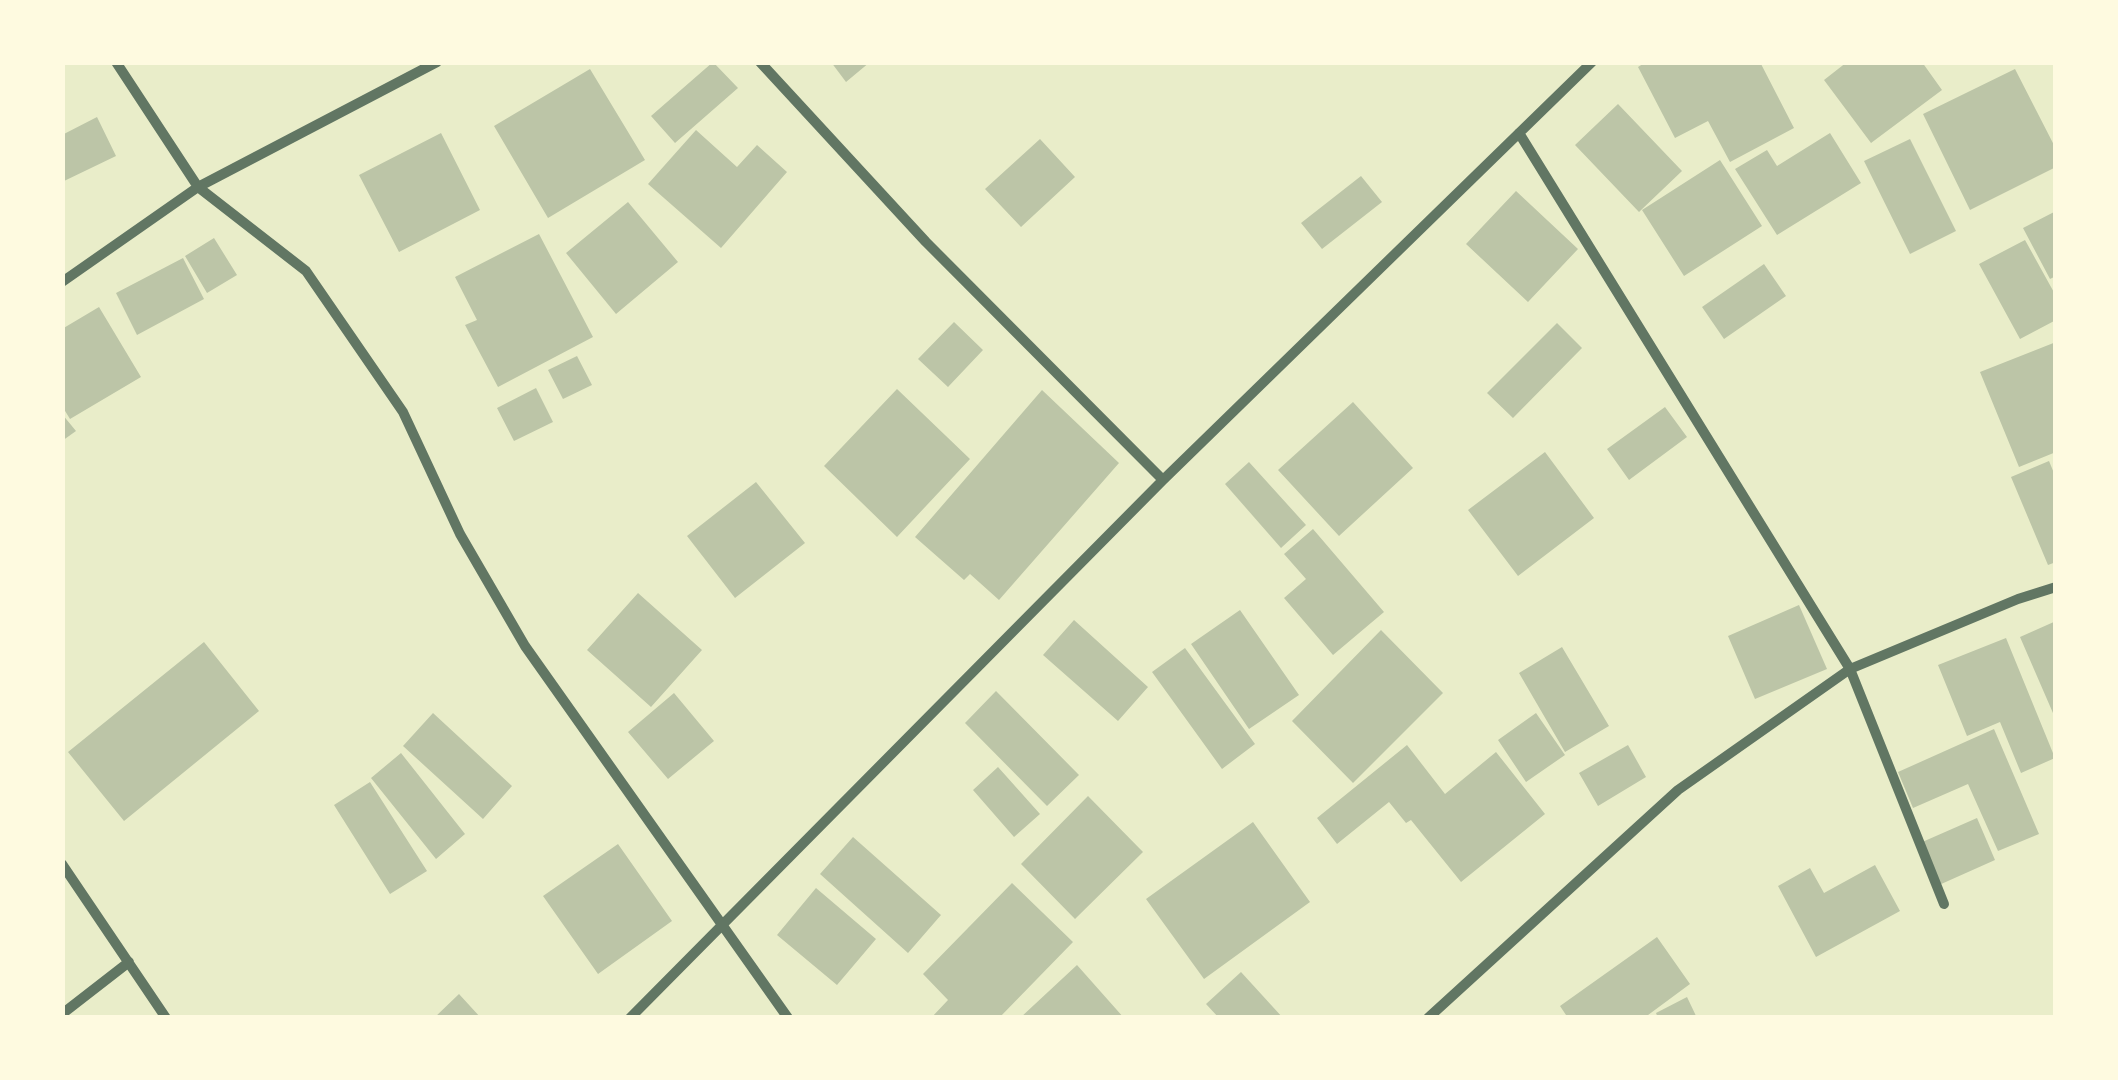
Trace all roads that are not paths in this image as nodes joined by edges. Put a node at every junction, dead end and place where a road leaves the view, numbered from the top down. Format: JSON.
{"nodes":[{"id":1,"x":116,"y":62,"type":"edge"},
{"id":2,"x":437,"y":62,"type":"edge"},
{"id":3,"x":760,"y":62,"type":"edge"},
{"id":4,"x":1592,"y":62,"type":"edge"},
{"id":5,"x":1519,"y":133,"type":"junction"},
{"id":6,"x":198,"y":188,"type":"junction"},
{"id":7,"x":62,"y":282,"type":"edge"},
{"id":8,"x":1163,"y":480,"type":"junction"},
{"id":9,"x":2056,"y":587,"type":"edge"},
{"id":10,"x":1850,"y":669,"type":"junction"},
{"id":11,"x":62,"y":864,"type":"edge"},
{"id":12,"x":1944,"y":904,"type":"dead end"},
{"id":13,"x":723,"y":926,"type":"junction"},
{"id":14,"x":128,"y":962,"type":"junction"},
{"id":15,"x":62,"y":1014,"type":"edge"},
{"id":16,"x":166,"y":1018,"type":"edge"},
{"id":17,"x":630,"y":1018,"type":"edge"},
{"id":18,"x":788,"y":1018,"type":"edge"},
{"id":19,"x":1428,"y":1018,"type":"edge"}],
"edges":[{"from":1,"to":6,"type":"street"},
{"from":2,"to":6,"type":"street"},
{"from":3,"to":8,"type":"street"},
{"from":4,"to":5,"type":"street"},
{"from":5,"to":8,"type":"street"},
{"from":5,"to":10,"type":"street"},
{"from":6,"to":7,"type":"street"},
{"from":6,"to":13,"type":"street"},
{"from":8,"to":13,"type":"street"},
{"from":9,"to":10,"type":"street"},
{"from":10,"to":12,"type":"street"},
{"from":10,"to":19,"type":"street"},
{"from":11,"to":14,"type":"street"},
{"from":13,"to":17,"type":"street"},
{"from":13,"to":18,"type":"street"},
{"from":14,"to":15,"type":"street"},
{"from":14,"to":16,"type":"street"}]}
